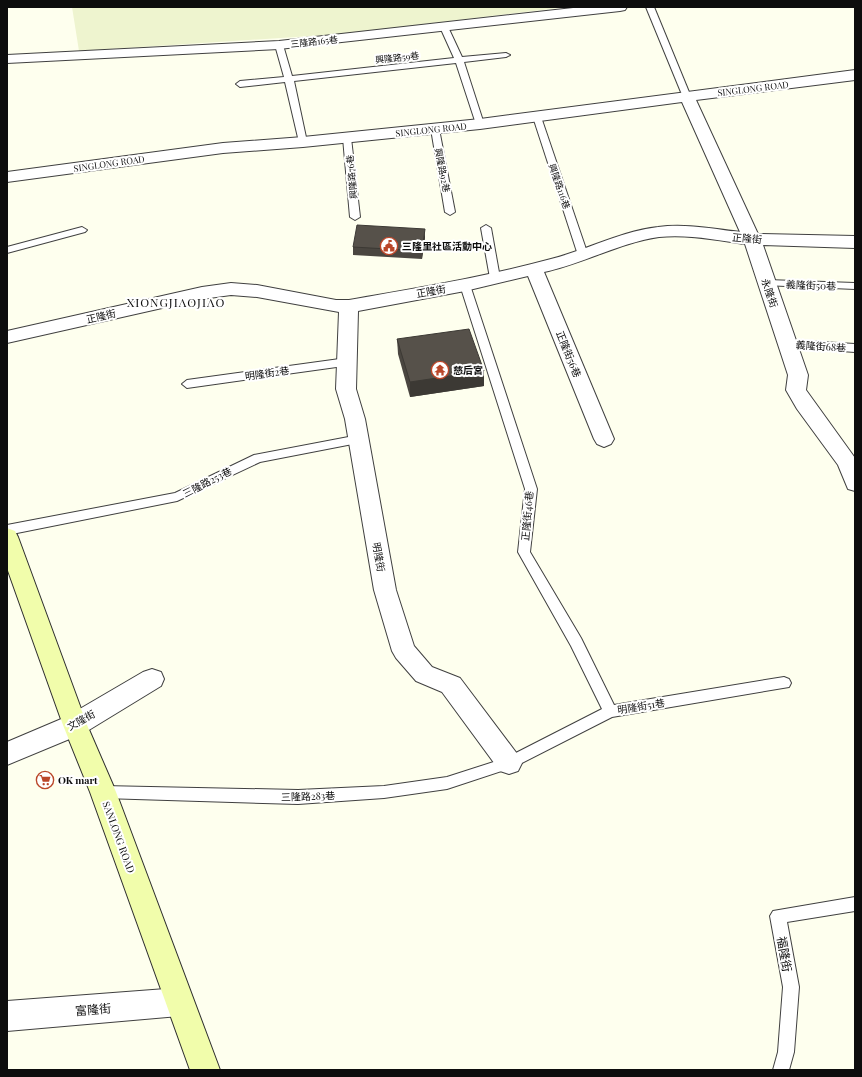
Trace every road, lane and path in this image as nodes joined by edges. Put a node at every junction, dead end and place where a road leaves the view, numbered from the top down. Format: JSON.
{"nodes":[{"id":1,"x":620,"y":7,"type":"edge"},
{"id":2,"x":650,"y":7,"type":"edge"},
{"id":3,"x":444,"y":27,"type":"junction"},
{"id":4,"x":279,"y":45,"type":"junction"},
{"id":5,"x":506,"y":55,"type":"dead end"},
{"id":6,"x":7,"y":60,"type":"edge"},
{"id":7,"x":459,"y":60,"type":"junction"},
{"id":8,"x":855,"y":75,"type":"edge"},
{"id":9,"x":289,"y":79,"type":"junction"},
{"id":10,"x":240,"y":84,"type":"dead end"},
{"id":11,"x":688,"y":96,"type":"junction"},
{"id":12,"x":537,"y":117,"type":"junction"},
{"id":13,"x":480,"y":124,"type":"junction"},
{"id":14,"x":435,"y":129,"type":"junction"},
{"id":15,"x":347,"y":138,"type":"junction"},
{"id":16,"x":303,"y":142,"type":"junction"},
{"id":17,"x":7,"y":177,"type":"edge"},
{"id":18,"x":450,"y":212,"type":"dead end"},
{"id":19,"x":354,"y":217,"type":"dead end"},
{"id":20,"x":486,"y":228,"type":"dead end"},
{"id":21,"x":82,"y":230,"type":"dead end"},
{"id":22,"x":752,"y":239,"type":"junction"},
{"id":23,"x":855,"y":242,"type":"edge"},
{"id":24,"x":7,"y":250,"type":"edge"},
{"id":25,"x":583,"y":255,"type":"junction"},
{"id":26,"x":534,"y":269,"type":"junction"},
{"id":27,"x":495,"y":278,"type":"junction"},
{"id":28,"x":767,"y":283,"type":"junction"},
{"id":29,"x":465,"y":285,"type":"junction"},
{"id":30,"x":855,"y":286,"type":"edge"},
{"id":31,"x":349,"y":306,"type":"junction"},
{"id":32,"x":7,"y":337,"type":"edge"},
{"id":33,"x":788,"y":344,"type":"junction"},
{"id":34,"x":855,"y":348,"type":"edge"},
{"id":35,"x":347,"y":362,"type":"junction"},
{"id":36,"x":187,"y":384,"type":"dead end"},
{"id":37,"x":604,"y":438,"type":"dead end"},
{"id":38,"x":358,"y":439,"type":"junction"},
{"id":39,"x":855,"y":483,"type":"edge"},
{"id":40,"x":7,"y":530,"type":"edge"},
{"id":41,"x":7,"y":537,"type":"edge"},
{"id":42,"x":152,"y":679,"type":"dead end"},
{"id":43,"x":784,"y":683,"type":"dead end"},
{"id":44,"x":610,"y":711,"type":"junction"},
{"id":45,"x":75,"y":725,"type":"junction"},
{"id":46,"x":7,"y":754,"type":"edge"},
{"id":47,"x":509,"y":763,"type":"junction"},
{"id":48,"x":103,"y":792,"type":"junction"},
{"id":49,"x":855,"y":904,"type":"edge"},
{"id":50,"x":179,"y":1002,"type":"junction"},
{"id":51,"x":7,"y":1016,"type":"edge"},
{"id":52,"x":204,"y":1070,"type":"edge"},
{"id":53,"x":781,"y":1070,"type":"edge"}],
"edges":[{"from":1,"to":3,"type":"street","name":"三隆路165巷"},
{"from":2,"to":11,"type":"lane"},
{"from":3,"to":4,"type":"street","name":"三隆路165巷"},
{"from":3,"to":7,"type":"lane"},
{"from":4,"to":6,"type":"street","name":"三隆路165巷"},
{"from":4,"to":9,"type":"lane"},
{"from":5,"to":7,"type":"lane","name":"興隆路59巷"},
{"from":7,"to":9,"type":"lane","name":"興隆路59巷"},
{"from":7,"to":13,"type":"lane"},
{"from":8,"to":11,"type":"street","name":"SINGLONG ROAD"},
{"from":9,"to":10,"type":"lane","name":"興隆路59巷"},
{"from":9,"to":16,"type":"lane"},
{"from":11,"to":12,"type":"street","name":"SINGLONG ROAD"},
{"from":11,"to":22,"type":"street","name":"永隆街"},
{"from":12,"to":13,"type":"street","name":"SINGLONG ROAD"},
{"from":12,"to":25,"type":"lane","name":"興隆路116巷"},
{"from":13,"to":14,"type":"street","name":"SINGLONG ROAD"},
{"from":14,"to":15,"type":"street","name":"SINGLONG ROAD"},
{"from":14,"to":18,"type":"lane","name":"興隆路92巷"},
{"from":15,"to":16,"type":"street","name":"SINGLONG ROAD"},
{"from":15,"to":19,"type":"lane","name":"興隆路76巷"},
{"from":16,"to":17,"type":"street","name":"SINGLONG ROAD"},
{"from":20,"to":27,"type":"lane"},
{"from":21,"to":24,"type":"lane"},
{"from":22,"to":23,"type":"street","name":"正隆街"},
{"from":22,"to":25,"type":"street","name":"正隆街"},
{"from":22,"to":28,"type":"street","name":"永隆街"},
{"from":25,"to":26,"type":"street","name":"正隆街"},
{"from":26,"to":27,"type":"street","name":"正隆街"},
{"from":26,"to":37,"type":"street","name":"正隆街56巷"},
{"from":27,"to":29,"type":"street","name":"正隆街"},
{"from":28,"to":30,"type":"lane","name":"義隆街50巷"},
{"from":28,"to":33,"type":"street","name":"永隆街"},
{"from":29,"to":31,"type":"street","name":"正隆街"},
{"from":29,"to":44,"type":"lane","name":"正隆街46巷"},
{"from":31,"to":32,"type":"street","name":"正隆街"},
{"from":31,"to":35,"type":"street","name":"明隆街"},
{"from":33,"to":34,"type":"lane","name":"義隆街68巷"},
{"from":33,"to":39,"type":"street","name":"永隆街"},
{"from":35,"to":36,"type":"lane","name":"明隆街2巷"},
{"from":35,"to":38,"type":"street","name":"明隆街"},
{"from":38,"to":40,"type":"lane","name":"三隆路253巷"},
{"from":38,"to":47,"type":"street","name":"明隆街"},
{"from":41,"to":45,"type":"street","name":"SANLONG ROAD"},
{"from":42,"to":45,"type":"street","name":"文隆街"},
{"from":43,"to":44,"type":"lane","name":"明隆街51巷"},
{"from":44,"to":47,"type":"lane","name":"明隆街51巷"},
{"from":45,"to":46,"type":"street","name":"文隆街"},
{"from":45,"to":48,"type":"street","name":"SANLONG ROAD"},
{"from":47,"to":48,"type":"lane","name":"三隆路283巷"},
{"from":48,"to":50,"type":"street","name":"SANLONG ROAD"},
{"from":49,"to":53,"type":"lane","name":"福隆街"},
{"from":50,"to":51,"type":"street","name":"富隆街"},
{"from":50,"to":52,"type":"street","name":"SANLONG ROAD"}]}
